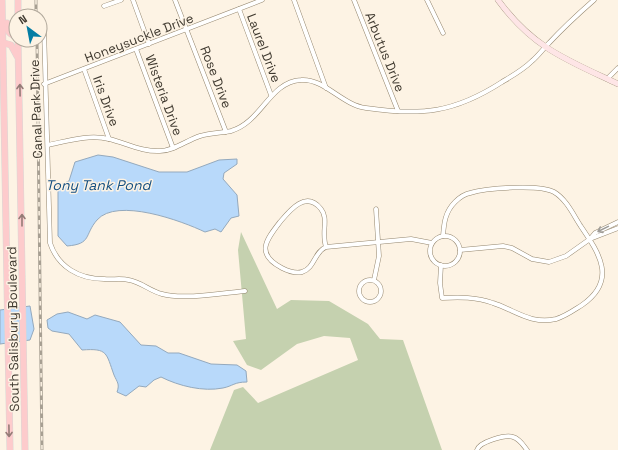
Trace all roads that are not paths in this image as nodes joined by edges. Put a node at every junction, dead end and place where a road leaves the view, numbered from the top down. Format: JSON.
{"nodes":[{"id":1,"x":2,"y":0,"type":"edge"},
{"id":2,"x":121,"y":0,"type":"edge"},
{"id":3,"x":133,"y":0,"type":"edge"},
{"id":4,"x":175,"y":0,"type":"edge"},
{"id":5,"x":262,"y":0,"type":"edge"},
{"id":6,"x":294,"y":0,"type":"edge"},
{"id":7,"x":354,"y":0,"type":"edge"},
{"id":8,"x":427,"y":0,"type":"edge"},
{"id":9,"x":498,"y":0,"type":"edge"},
{"id":10,"x":594,"y":0,"type":"edge"},
{"id":11,"x":104,"y":6,"type":"dead end"},
{"id":12,"x":3,"y":8,"type":"junction"},
{"id":13,"x":238,"y":9,"type":"junction"},
{"id":14,"x":187,"y":30,"type":"junction"},
{"id":15,"x":8,"y":31,"type":"edge"},
{"id":16,"x":443,"y":33,"type":"dead end"},
{"id":17,"x":149,"y":44,"type":"junction"},
{"id":18,"x":2,"y":45,"type":"edge"},
{"id":19,"x":544,"y":47,"type":"junction"},
{"id":20,"x":18,"y":48,"type":"edge"},
{"id":21,"x":44,"y":48,"type":"edge"},
{"id":22,"x":136,"y":49,"type":"junction"},
{"id":23,"x":19,"y":60,"type":"junction"},
{"id":24,"x":2,"y":66,"type":"edge"},
{"id":25,"x":618,"y":68,"type":"edge"},
{"id":26,"x":84,"y":69,"type":"junction"},
{"id":27,"x":607,"y":79,"type":"junction"},
{"id":28,"x":44,"y":84,"type":"junction"},
{"id":29,"x":618,"y":84,"type":"edge"},
{"id":30,"x":326,"y":88,"type":"junction"},
{"id":31,"x":271,"y":95,"type":"junction"},
{"id":32,"x":398,"y":111,"type":"junction"},
{"id":33,"x":226,"y":132,"type":"junction"},
{"id":34,"x":109,"y":139,"type":"junction"},
{"id":35,"x":48,"y":145,"type":"junction"},
{"id":36,"x":173,"y":148,"type":"junction"},
{"id":37,"x":376,"y":209,"type":"dead end"},
{"id":38,"x":618,"y":222,"type":"edge"},
{"id":39,"x":618,"y":228,"type":"edge"},
{"id":40,"x":442,"y":236,"type":"junction"},
{"id":41,"x":590,"y":239,"type":"junction"},
{"id":42,"x":379,"y":242,"type":"junction"},
{"id":43,"x":432,"y":243,"type":"junction"},
{"id":44,"x":326,"y":247,"type":"junction"},
{"id":45,"x":460,"y":250,"type":"junction"},
{"id":46,"x":442,"y":265,"type":"junction"},
{"id":47,"x":374,"y":280,"type":"junction"},
{"id":48,"x":245,"y":290,"type":"dead end"},
{"id":49,"x":10,"y":450,"type":"edge"},
{"id":50,"x":25,"y":450,"type":"edge"},
{"id":51,"x":477,"y":450,"type":"edge"},
{"id":52,"x":527,"y":450,"type":"edge"}],
"edges":[{"from":1,"to":12,"type":"main road","name":"South Salisbury Boulevard"},
{"from":2,"to":11,"type":"street"},
{"from":3,"to":17,"type":"street"},
{"from":4,"to":14,"type":"street","name":"Rose Drive"},
{"from":5,"to":13,"type":"street","name":"Honeysuckle Drive"},
{"from":6,"to":30,"type":"street"},
{"from":7,"to":32,"type":"street","name":"Arbutus Drive"},
{"from":8,"to":16,"type":"street"},
{"from":9,"to":19,"type":"street"},
{"from":10,"to":19,"type":"street"},
{"from":12,"to":15,"type":"main road"},
{"from":12,"to":18,"type":"main road","name":"South Salisbury Boulevard"},
{"from":13,"to":14,"type":"street","name":"Honeysuckle Drive"},
{"from":13,"to":31,"type":"street","name":"Laurel Drive"},
{"from":14,"to":17,"type":"street","name":"Honeysuckle Drive"},
{"from":14,"to":33,"type":"street","name":"Rose Drive"},
{"from":17,"to":22,"type":"street","name":"Honeysuckle Drive"},
{"from":18,"to":23,"type":"main road"},
{"from":18,"to":24,"type":"main road","name":"South Salisbury Boulevard"},
{"from":19,"to":27,"type":"street"},
{"from":19,"to":32,"type":"street"},
{"from":20,"to":23,"type":"main road","name":"South Salisbury Boulevard"},
{"from":21,"to":28,"type":"street","name":"Canal Park Drive"},
{"from":22,"to":26,"type":"street","name":"Honeysuckle Drive"},
{"from":22,"to":36,"type":"street","name":"Wisteria Drive"},
{"from":50,"to":23,"type":"main road","name":"South Salisbury Boulevard","one_way":true},
{"from":24,"to":49,"type":"main road","name":"South Salisbury Boulevard","one_way":true},
{"from":25,"to":27,"type":"street"},
{"from":26,"to":28,"type":"street","name":"Honeysuckle Drive"},
{"from":26,"to":34,"type":"street","name":"Iris Drive"},
{"from":27,"to":29,"type":"street"},
{"from":28,"to":35,"type":"street","name":"Canal Park Drive"},
{"from":30,"to":31,"type":"street"},
{"from":30,"to":32,"type":"street"},
{"from":31,"to":33,"type":"street"},
{"from":33,"to":36,"type":"street"},
{"from":34,"to":35,"type":"street"},
{"from":34,"to":36,"type":"street"},
{"from":35,"to":48,"type":"street","name":"Canal Park Drive"},
{"from":37,"to":42,"type":"street"},
{"from":38,"to":41,"type":"street","one_way":true},
{"from":39,"to":41,"type":"street"},
{"from":40,"to":41,"type":"street"},
{"from":40,"to":43,"type":"street"},
{"from":40,"to":45,"type":"street"},
{"from":41,"to":45,"type":"street"},
{"from":41,"to":46,"type":"street"},
{"from":42,"to":43,"type":"street"},
{"from":42,"to":44,"type":"street"},
{"from":42,"to":47,"type":"street"},
{"from":43,"to":46,"type":"street"},
{"from":44,"to":44,"type":"street"},
{"from":45,"to":46,"type":"street"},
{"from":47,"to":47,"type":"street"},
{"from":51,"to":52,"type":"street"}]}
